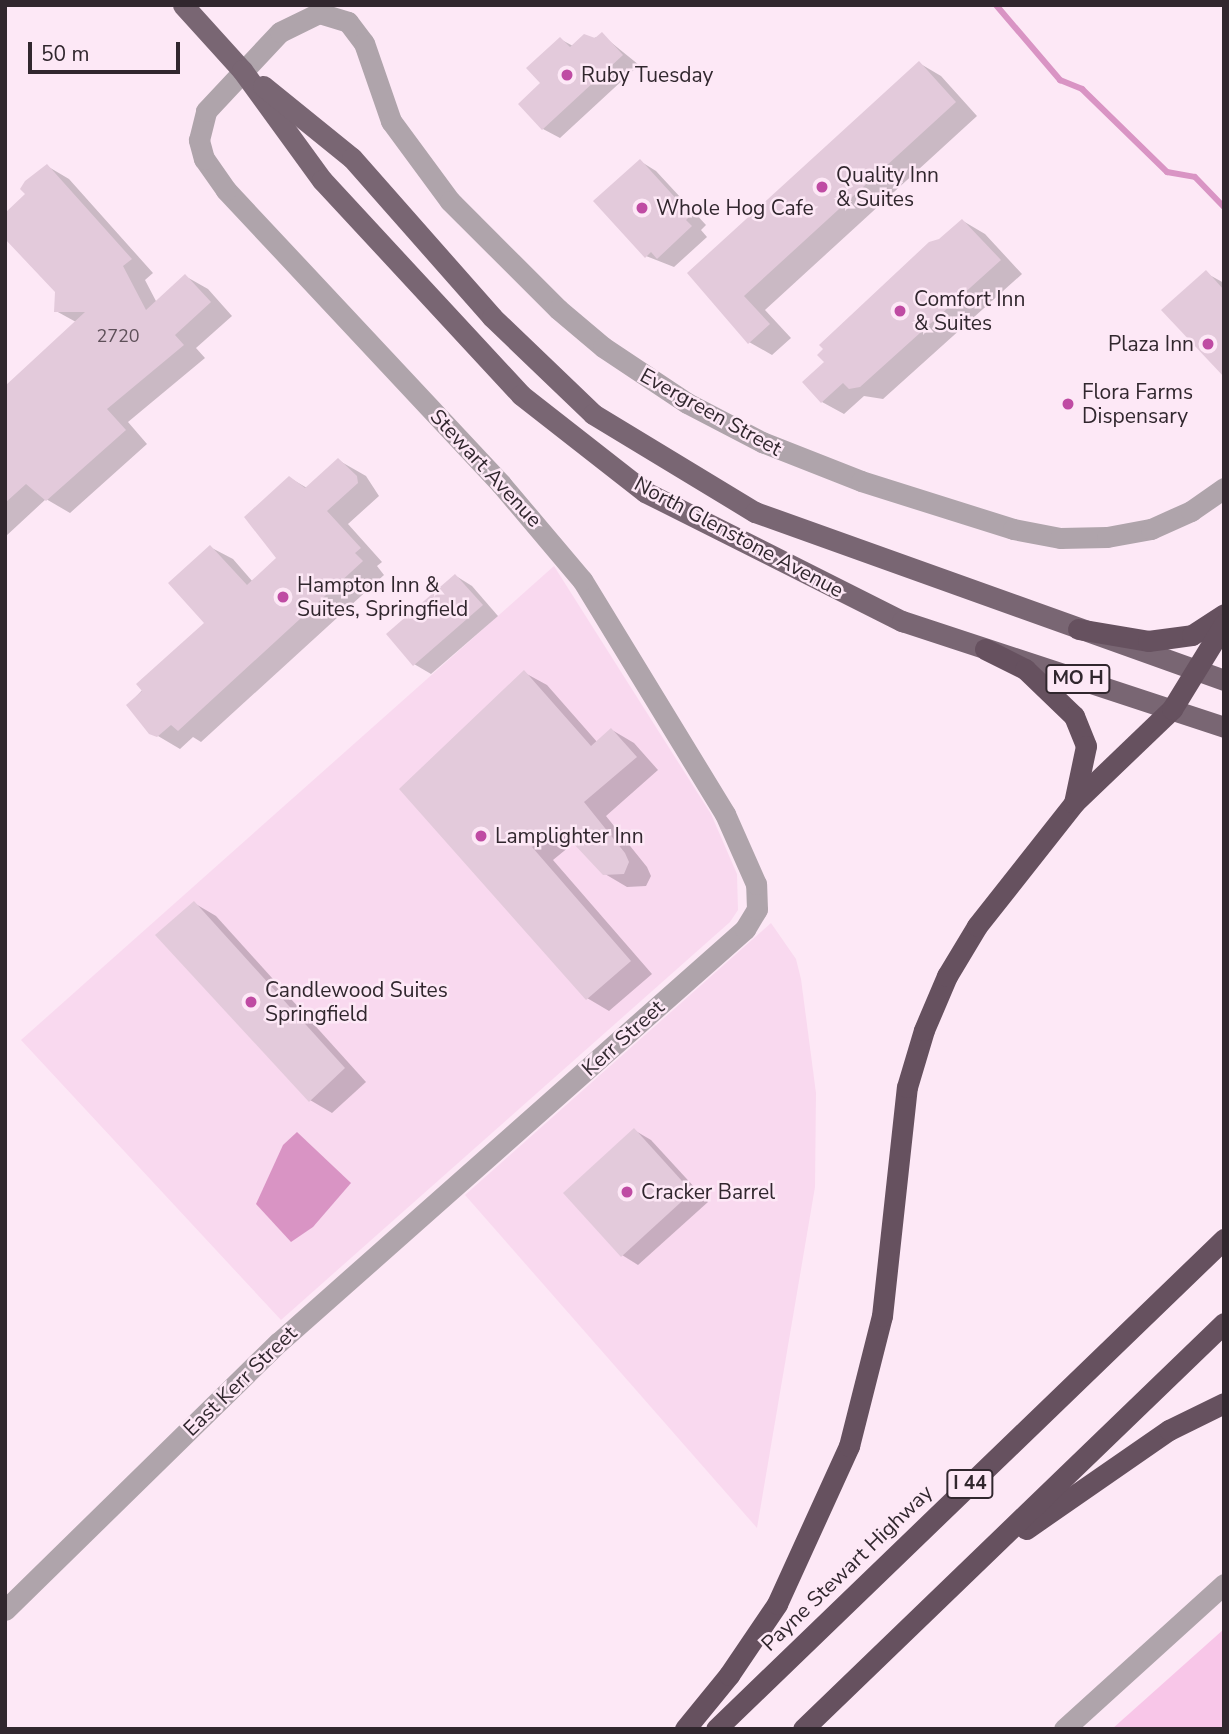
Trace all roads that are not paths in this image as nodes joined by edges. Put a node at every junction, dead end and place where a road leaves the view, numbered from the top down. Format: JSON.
{"nodes":[{"id":1,"x":183,"y":5,"type":"edge"},
{"id":2,"x":242,"y":70,"type":"junction"},
{"id":3,"x":1224,"y":488,"type":"edge"},
{"id":4,"x":1224,"y":614,"type":"edge"},
{"id":5,"x":1224,"y":624,"type":"edge"},
{"id":6,"x":1078,"y":629,"type":"junction"},
{"id":7,"x":985,"y":649,"type":"junction"},
{"id":8,"x":1192,"y":669,"type":"junction"},
{"id":9,"x":1224,"y":680,"type":"edge"},
{"id":10,"x":1171,"y":709,"type":"junction"},
{"id":11,"x":1224,"y":727,"type":"edge"},
{"id":12,"x":1074,"y":803,"type":"junction"},
{"id":13,"x":757,"y":909,"type":"joint"},
{"id":14,"x":483,"y":1162,"type":"joint"},
{"id":15,"x":1224,"y":1238,"type":"edge"},
{"id":16,"x":1224,"y":1323,"type":"edge"},
{"id":17,"x":1224,"y":1403,"type":"edge"},
{"id":18,"x":1224,"y":1584,"type":"edge"},
{"id":19,"x":5,"y":1610,"type":"edge"},
{"id":20,"x":849,"y":1685,"type":"junction"},
{"id":21,"x":685,"y":1729,"type":"edge"},
{"id":22,"x":716,"y":1729,"type":"edge"},
{"id":23,"x":803,"y":1729,"type":"edge"},
{"id":24,"x":1065,"y":1729,"type":"edge"}],
"edges":[{"from":1,"to":2,"type":"main road","name":"North Glenstone Avenue"},
{"from":2,"to":3,"type":"street","name":"Evergreen Street"},
{"from":2,"to":6,"type":"main road","name":"North Glenstone Avenue"},
{"from":2,"to":7,"type":"main road","name":"North Glenstone Avenue"},
{"from":2,"to":13,"type":"street","name":"Stewart Avenue"},
{"from":4,"to":6,"type":"highway"},
{"from":5,"to":8,"type":"highway"},
{"from":6,"to":8,"type":"main road","name":"North Glenstone Avenue"},
{"from":7,"to":10,"type":"main road","name":"North Glenstone Avenue","number":"MO H"},
{"from":7,"to":12,"type":"highway"},
{"from":8,"to":9,"type":"main road","name":"North Glenstone Avenue"},
{"from":8,"to":10,"type":"highway"},
{"from":10,"to":11,"type":"main road","name":"North Glenstone Avenue","number":"MO H"},
{"from":10,"to":12,"type":"highway"},
{"from":12,"to":21,"type":"highway"},
{"from":13,"to":14,"type":"street","name":"Kerr Street"},
{"from":14,"to":19,"type":"street","name":"East Kerr Street"},
{"from":15,"to":22,"type":"highway","name":"Payne Stewart Highway","number":"I 44"},
{"from":16,"to":20,"type":"highway"},
{"from":17,"to":20,"type":"highway"},
{"from":18,"to":24,"type":"street"},
{"from":20,"to":23,"type":"highway"}]}
